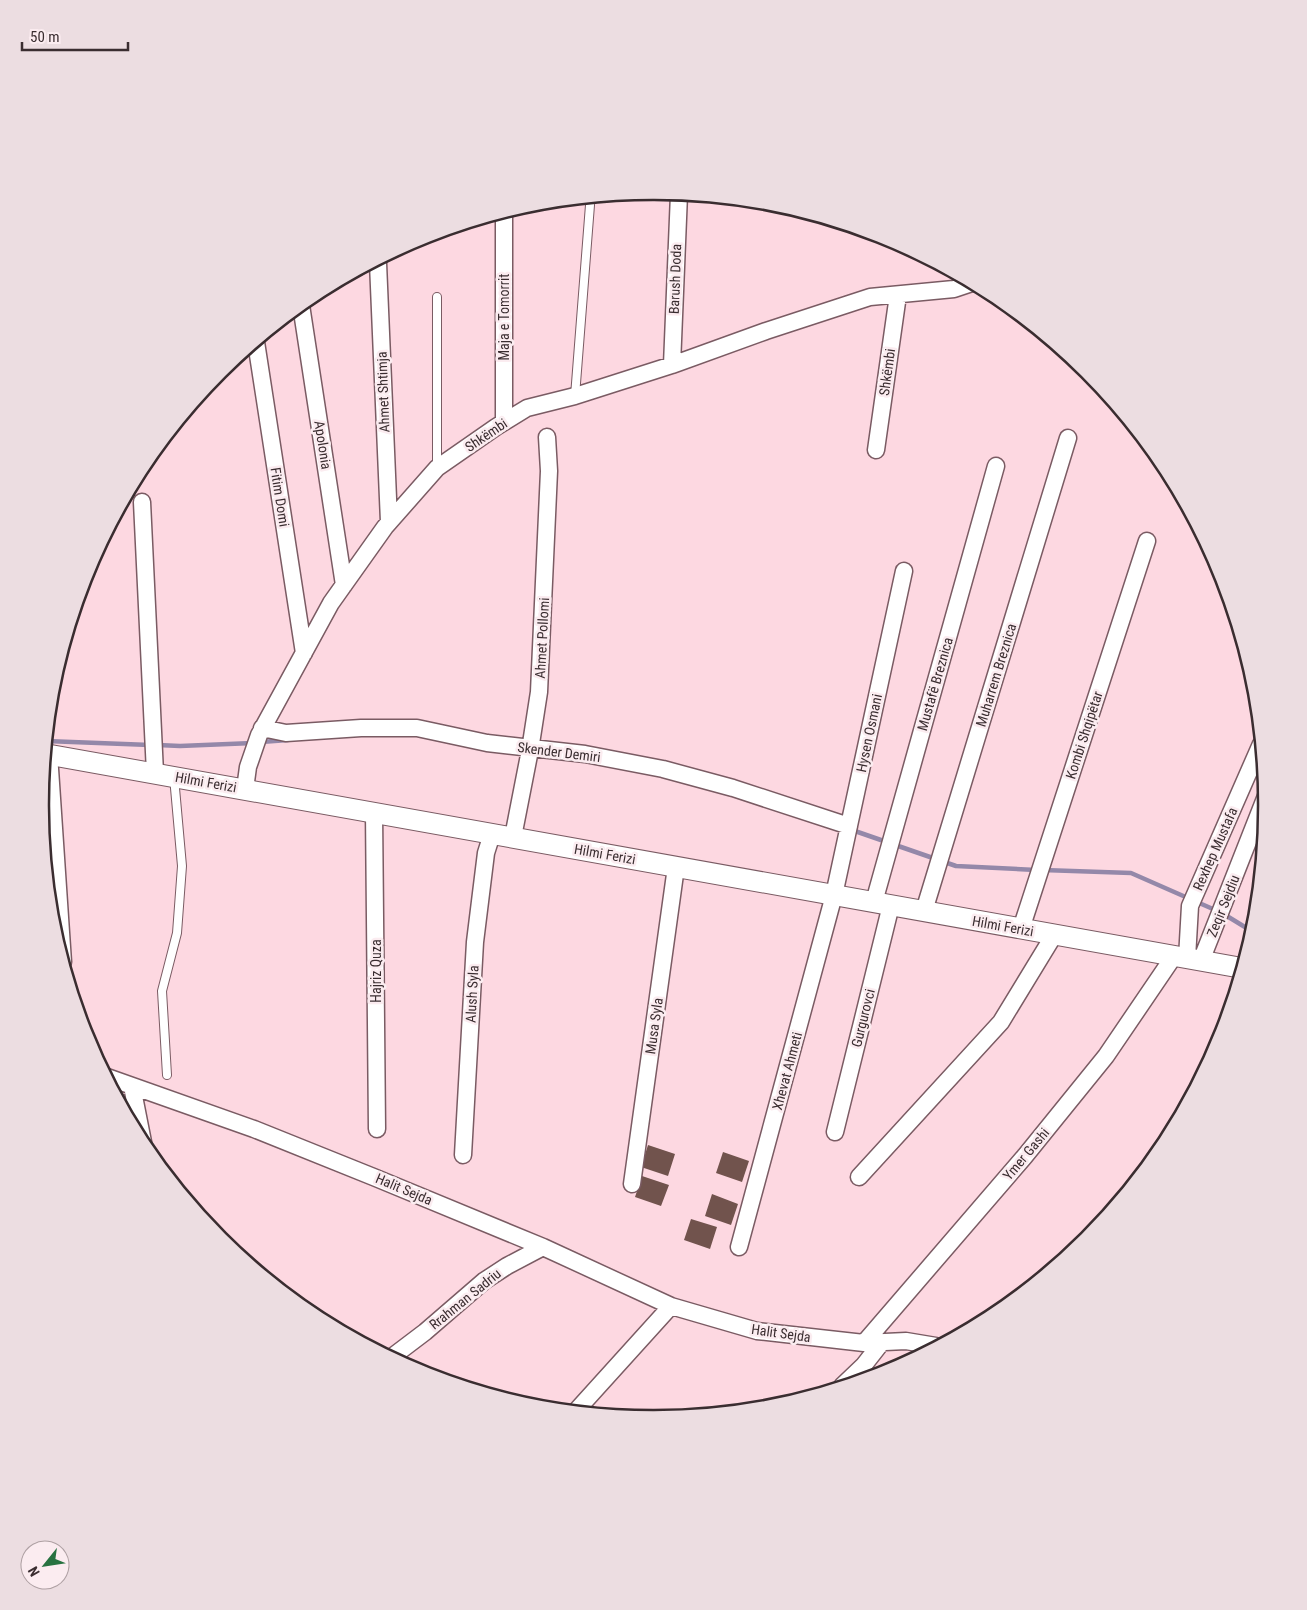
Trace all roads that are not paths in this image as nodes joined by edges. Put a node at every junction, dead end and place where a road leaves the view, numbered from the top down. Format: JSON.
{"nodes":[{"id":1,"x":679,"y":201,"type":"edge"},
{"id":2,"x":590,"y":206,"type":"dead end"},
{"id":3,"x":504,"y":219,"type":"edge"},
{"id":4,"x":378,"y":267,"type":"edge"},
{"id":5,"x":963,"y":285,"type":"edge"},
{"id":6,"x":898,"y":295,"type":"junction"},
{"id":7,"x":437,"y":297,"type":"dead end"},
{"id":8,"x":302,"y":313,"type":"edge"},
{"id":9,"x":257,"y":348,"type":"edge"},
{"id":10,"x":672,"y":365,"type":"junction"},
{"id":11,"x":575,"y":396,"type":"junction"},
{"id":12,"x":504,"y":422,"type":"junction"},
{"id":13,"x":547,"y":437,"type":"dead end"},
{"id":14,"x":1068,"y":438,"type":"dead end"},
{"id":15,"x":876,"y":450,"type":"dead end"},
{"id":16,"x":996,"y":466,"type":"dead end"},
{"id":17,"x":437,"y":468,"type":"junction"},
{"id":18,"x":142,"y":502,"type":"dead end"},
{"id":19,"x":389,"y":522,"type":"junction"},
{"id":20,"x":1147,"y":541,"type":"dead end"},
{"id":21,"x":904,"y":571,"type":"dead end"},
{"id":22,"x":344,"y":585,"type":"junction"},
{"id":23,"x":304,"y":653,"type":"junction"},
{"id":24,"x":260,"y":732,"type":"junction"},
{"id":25,"x":529,"y":754,"type":"junction"},
{"id":26,"x":51,"y":755,"type":"edge"},
{"id":27,"x":1256,"y":755,"type":"edge"},
{"id":28,"x":165,"y":775,"type":"junction"},
{"id":29,"x":49,"y":786,"type":"edge"},
{"id":30,"x":245,"y":789,"type":"junction"},
{"id":31,"x":374,"y":812,"type":"junction"},
{"id":32,"x":1258,"y":817,"type":"edge"},
{"id":33,"x":848,"y":830,"type":"junction"},
{"id":34,"x":492,"y":834,"type":"junction"},
{"id":35,"x":513,"y":838,"type":"junction"},
{"id":36,"x":676,"y":867,"type":"junction"},
{"id":37,"x":834,"y":895,"type":"junction"},
{"id":38,"x":883,"y":904,"type":"junction"},
{"id":39,"x":924,"y":911,"type":"junction"},
{"id":40,"x":60,"y":923,"type":"edge"},
{"id":41,"x":1022,"y":929,"type":"junction"},
{"id":42,"x":1054,"y":935,"type":"junction"},
{"id":43,"x":1187,"y":959,"type":"junction"},
{"id":44,"x":1236,"y":967,"type":"edge"},
{"id":45,"x":166,"y":1075,"type":"dead end"},
{"id":46,"x":115,"y":1080,"type":"edge"},
{"id":47,"x":132,"y":1086,"type":"junction"},
{"id":48,"x":139,"y":1122,"type":"edge"},
{"id":49,"x":377,"y":1129,"type":"dead end"},
{"id":50,"x":836,"y":1132,"type":"dead end"},
{"id":51,"x":463,"y":1155,"type":"dead end"},
{"id":52,"x":858,"y":1177,"type":"dead end"},
{"id":53,"x":632,"y":1184,"type":"dead end"},
{"id":54,"x":543,"y":1247,"type":"junction"},
{"id":55,"x":740,"y":1247,"type":"dead end"},
{"id":56,"x":671,"y":1306,"type":"junction"},
{"id":57,"x":864,"y":1342,"type":"junction"},
{"id":58,"x":882,"y":1342,"type":"junction"},
{"id":59,"x":926,"y":1345,"type":"edge"},
{"id":60,"x":398,"y":1353,"type":"edge"},
{"id":61,"x":852,"y":1377,"type":"edge"},
{"id":62,"x":581,"y":1405,"type":"edge"}],
"edges":[{"from":1,"to":10,"type":"street","name":"Barush Doda"},
{"from":2,"to":11,"type":"lane"},
{"from":3,"to":12,"type":"street","name":"Maja e Tomorrit"},
{"from":4,"to":19,"type":"street","name":"Ahmet Shtimja"},
{"from":5,"to":6,"type":"street","name":"Shkëmbi"},
{"from":6,"to":10,"type":"street","name":"Shkëmbi"},
{"from":6,"to":15,"type":"street","name":"Shkëmbi"},
{"from":7,"to":17,"type":"lane"},
{"from":8,"to":22,"type":"street","name":"Apolonia"},
{"from":9,"to":23,"type":"street","name":"Fitim Domi"},
{"from":10,"to":11,"type":"street","name":"Shkëmbi"},
{"from":11,"to":12,"type":"street","name":"Shkëmbi"},
{"from":12,"to":17,"type":"street","name":"Shkëmbi"},
{"from":13,"to":25,"type":"street","name":"Ahmet Pollomi"},
{"from":14,"to":39,"type":"street","name":"Muharrem Breznica"},
{"from":16,"to":38,"type":"street","name":"Mustafë Breznica"},
{"from":17,"to":19,"type":"street","name":"Shkëmbi"},
{"from":18,"to":28,"type":"street","name":"Hilmi Ferizi"},
{"from":19,"to":22,"type":"street","name":"Shkëmbi"},
{"from":20,"to":41,"type":"street","name":"Kombi Shqipëtar"},
{"from":21,"to":33,"type":"street","name":"Hysen Osmani"},
{"from":22,"to":23,"type":"street","name":"Shkëmbi"},
{"from":23,"to":24,"type":"street","name":"Shkëmbi"},
{"from":24,"to":25,"type":"street","name":"Skender Demiri"},
{"from":24,"to":30,"type":"street","name":"Shkëmbi"},
{"from":25,"to":33,"type":"street","name":"Skender Demiri"},
{"from":25,"to":35,"type":"street","name":"Ahmet Pollomi"},
{"from":26,"to":28,"type":"street","name":"Hilmi Ferizi"},
{"from":27,"to":43,"type":"street","name":"Rexhep Mustafa"},
{"from":28,"to":30,"type":"street","name":"Hilmi Ferizi"},
{"from":28,"to":45,"type":"lane"},
{"from":29,"to":40,"type":"street"},
{"from":30,"to":31,"type":"street","name":"Hilmi Ferizi"},
{"from":31,"to":34,"type":"street","name":"Hilmi Ferizi"},
{"from":31,"to":49,"type":"street","name":"Hajriz Quza"},
{"from":32,"to":43,"type":"street","name":"Zeqir Sejdiu"},
{"from":33,"to":37,"type":"street","name":"Hysen Osmani"},
{"from":34,"to":35,"type":"street","name":"Hilmi Ferizi"},
{"from":34,"to":51,"type":"street","name":"Alush Syla"},
{"from":35,"to":36,"type":"street","name":"Hilmi Ferizi"},
{"from":36,"to":37,"type":"street","name":"Hilmi Ferizi"},
{"from":36,"to":53,"type":"street","name":"Musa Syla"},
{"from":37,"to":38,"type":"street","name":"Hilmi Ferizi"},
{"from":37,"to":55,"type":"street","name":"Xhevat Ahmeti"},
{"from":38,"to":39,"type":"street","name":"Hilmi Ferizi"},
{"from":38,"to":50,"type":"street","name":"Gurgurovci"},
{"from":39,"to":41,"type":"street","name":"Hilmi Ferizi"},
{"from":41,"to":42,"type":"street","name":"Hilmi Ferizi"},
{"from":42,"to":43,"type":"street","name":"Hilmi Ferizi"},
{"from":42,"to":52,"type":"street","name":"Hilmi Ferizi"},
{"from":43,"to":44,"type":"street","name":"Hilmi Ferizi"},
{"from":43,"to":57,"type":"street","name":"Ymer Gashi"},
{"from":46,"to":47,"type":"street","name":"Halit Sejda"},
{"from":47,"to":48,"type":"street"},
{"from":47,"to":54,"type":"street","name":"Halit Sejda"},
{"from":54,"to":56,"type":"street","name":"Halit Sejda"},
{"from":54,"to":60,"type":"street","name":"Rrahman Sadriu"},
{"from":56,"to":57,"type":"street","name":"Halit Sejda"},
{"from":56,"to":62,"type":"street"},
{"from":57,"to":58,"type":"street","name":"Halit Sejda"},
{"from":58,"to":59,"type":"street","name":"Halit Sejda"},
{"from":58,"to":61,"type":"street"}]}
